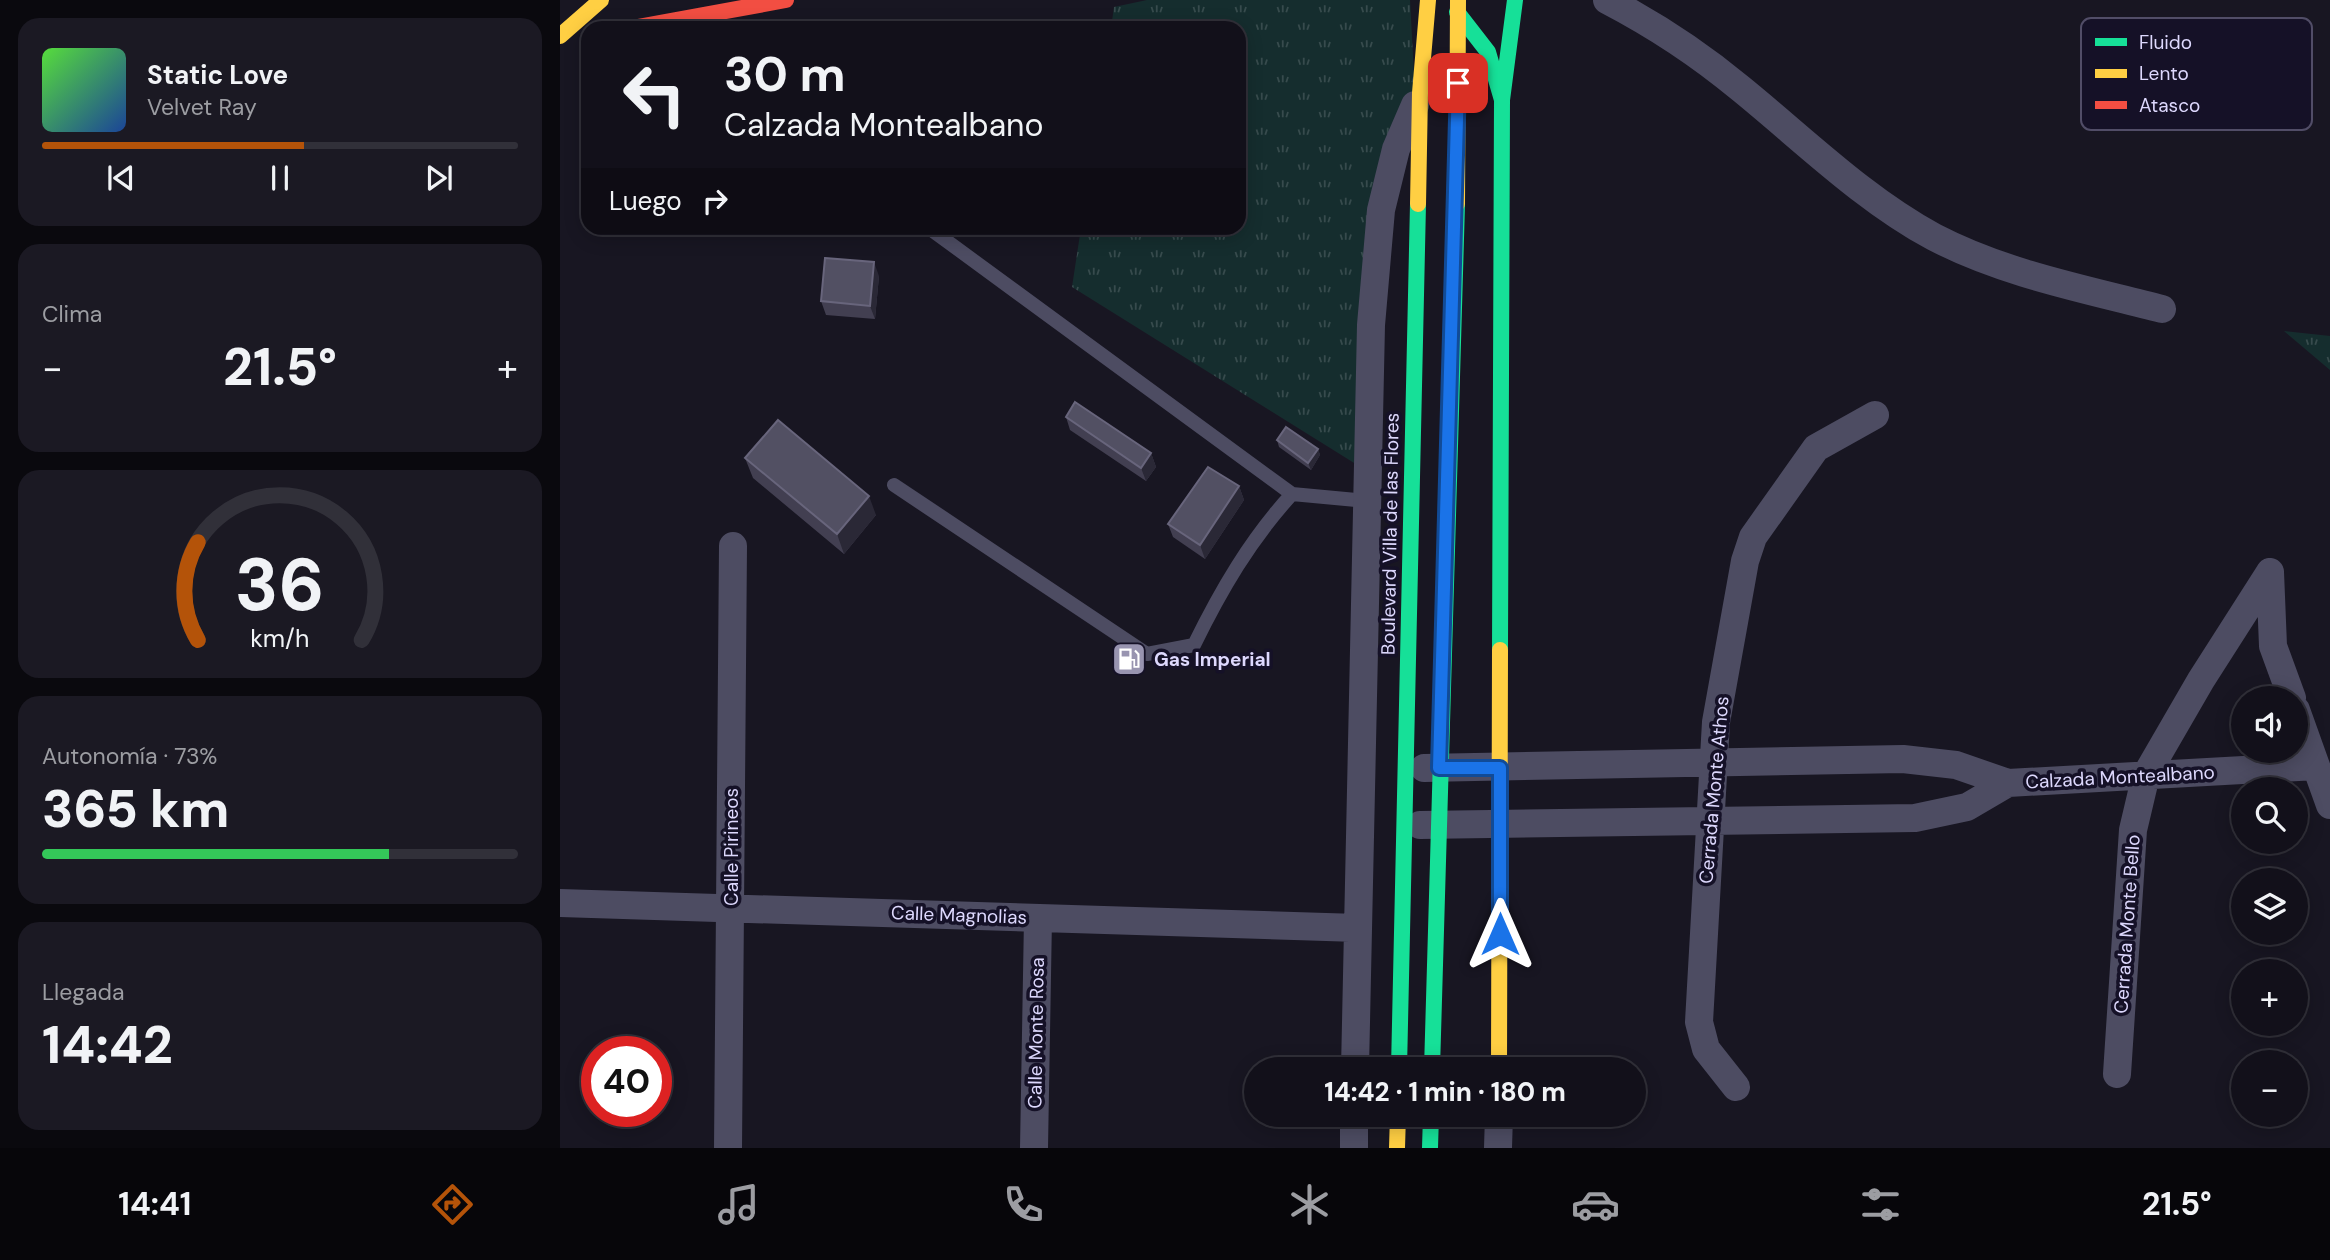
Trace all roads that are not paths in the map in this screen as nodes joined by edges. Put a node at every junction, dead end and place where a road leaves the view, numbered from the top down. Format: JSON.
{"nodes":[{"id":1,"x":601,"y":0,"type":"edge"},
{"id":2,"x":786,"y":0,"type":"edge"},
{"id":3,"x":1428,"y":0,"type":"edge"},
{"id":4,"x":1515,"y":0,"type":"edge"},
{"id":5,"x":1607,"y":0,"type":"edge"},
{"id":6,"x":1458,"y":6,"type":"edge"},
{"id":7,"x":685,"y":21,"type":"edge"},
{"id":8,"x":581,"y":31,"type":"edge"},
{"id":9,"x":562,"y":32,"type":"edge"},
{"id":10,"x":1420,"y":93,"type":"junction"},
{"id":11,"x":1503,"y":100,"type":"junction"},
{"id":12,"x":939,"y":235,"type":"edge"},
{"id":13,"x":2162,"y":309,"type":"dead end"},
{"id":14,"x":1875,"y":415,"type":"dead end"},
{"id":15,"x":894,"y":485,"type":"dead end"},
{"id":16,"x":1292,"y":494,"type":"junction"},
{"id":17,"x":1367,"y":501,"type":"junction"},
{"id":18,"x":733,"y":546,"type":"dead end"},
{"id":19,"x":2288,"y":686,"type":"edge"},
{"id":20,"x":2308,"y":744,"type":"edge"},
{"id":21,"x":1714,"y":763,"type":"junction"},
{"id":22,"x":2316,"y":766,"type":"junction"},
{"id":23,"x":1405,"y":768,"type":"junction"},
{"id":24,"x":1439,"y":768,"type":"junction"},
{"id":25,"x":1500,"y":768,"type":"junction"},
{"id":26,"x":2146,"y":775,"type":"junction"},
{"id":27,"x":2008,"y":783,"type":"junction"},
{"id":28,"x":2330,"y":805,"type":"edge"},
{"id":29,"x":1710,"y":822,"type":"junction"},
{"id":30,"x":1438,"y":824,"type":"junction"},
{"id":31,"x":1404,"y":825,"type":"junction"},
{"id":32,"x":1500,"y":825,"type":"junction"},
{"id":33,"x":560,"y":903,"type":"edge"},
{"id":34,"x":730,"y":908,"type":"junction"},
{"id":35,"x":1038,"y":918,"type":"junction"},
{"id":36,"x":1358,"y":928,"type":"junction"},
{"id":37,"x":1355,"y":1057,"type":"edge"},
{"id":38,"x":1399,"y":1057,"type":"edge"},
{"id":39,"x":1432,"y":1057,"type":"edge"},
{"id":40,"x":1499,"y":1057,"type":"edge"},
{"id":41,"x":2117,"y":1073,"type":"dead end"},
{"id":42,"x":1736,"y":1087,"type":"dead end"},
{"id":43,"x":1354,"y":1127,"type":"edge"},
{"id":44,"x":1398,"y":1127,"type":"edge"},
{"id":45,"x":1431,"y":1127,"type":"edge"},
{"id":46,"x":1499,"y":1127,"type":"edge"},
{"id":47,"x":728,"y":1148,"type":"edge"},
{"id":48,"x":1034,"y":1148,"type":"edge"},
{"id":49,"x":1354,"y":1148,"type":"edge"},
{"id":50,"x":1397,"y":1148,"type":"edge"},
{"id":51,"x":1430,"y":1148,"type":"edge"},
{"id":52,"x":1498,"y":1148,"type":"edge"}],
"edges":[{"from":1,"to":9,"type":"main road"},
{"from":2,"to":7,"type":"main road"},
{"from":3,"to":10,"type":"main road","name":"Boulevard Villa de las Flores"},
{"from":4,"to":11,"type":"main road"},
{"from":5,"to":13,"type":"street"},
{"from":6,"to":11,"type":"main road"},
{"from":6,"to":24,"type":"main road"},
{"from":8,"to":9,"type":"main road"},
{"from":10,"to":17,"type":"street"},
{"from":10,"to":23,"type":"main road","name":"Boulevard Villa de las Flores"},
{"from":11,"to":25,"type":"main road"},
{"from":12,"to":16,"type":"lane"},
{"from":14,"to":21,"type":"street","name":"Cerrada Monte Athos"},
{"from":15,"to":16,"type":"lane"},
{"from":16,"to":17,"type":"lane"},
{"from":17,"to":36,"type":"street"},
{"from":18,"to":34,"type":"street","name":"Calle Pirineos"},
{"from":19,"to":26,"type":"street","name":"Cerrada Monte Bello"},
{"from":20,"to":22,"type":"street"},
{"from":21,"to":25,"type":"street","name":"Calzada Montealbano"},
{"from":21,"to":27,"type":"street","name":"Calzada Montealbano"},
{"from":21,"to":29,"type":"street","name":"Cerrada Monte Athos"},
{"from":22,"to":26,"type":"street","name":"Calzada Montealbano"},
{"from":22,"to":28,"type":"street"},
{"from":23,"to":24,"type":"street","name":"Calzada Montealbano"},
{"from":23,"to":31,"type":"main road","name":"Boulevard Villa de las Flores"},
{"from":24,"to":25,"type":"street","name":"Calzada Montealbano"},
{"from":24,"to":30,"type":"main road"},
{"from":25,"to":32,"type":"main road"},
{"from":26,"to":27,"type":"street","name":"Calzada Montealbano"},
{"from":26,"to":41,"type":"street","name":"Cerrada Monte Bello"},
{"from":27,"to":29,"type":"street","name":"Calzada Montealbano"},
{"from":29,"to":32,"type":"street","name":"Calzada Montealbano"},
{"from":29,"to":42,"type":"street","name":"Cerrada Monte Athos"},
{"from":30,"to":31,"type":"street","name":"Calzada Montealbano"},
{"from":30,"to":32,"type":"street","name":"Calzada Montealbano"},
{"from":30,"to":39,"type":"main road"},
{"from":31,"to":38,"type":"main road","name":"Boulevard Villa de las Flores"},
{"from":32,"to":40,"type":"main road"},
{"from":33,"to":34,"type":"street","name":"Calle Magnolias"},
{"from":34,"to":35,"type":"street","name":"Calle Magnolias"},
{"from":34,"to":47,"type":"street","name":"Calle Pirineos"},
{"from":35,"to":36,"type":"street","name":"Calle Magnolias"},
{"from":35,"to":48,"type":"street","name":"Calle Monte Rosa"},
{"from":36,"to":37,"type":"street"},
{"from":43,"to":49,"type":"street"},
{"from":44,"to":50,"type":"main road"},
{"from":45,"to":51,"type":"main road"},
{"from":46,"to":52,"type":"street"}]}
